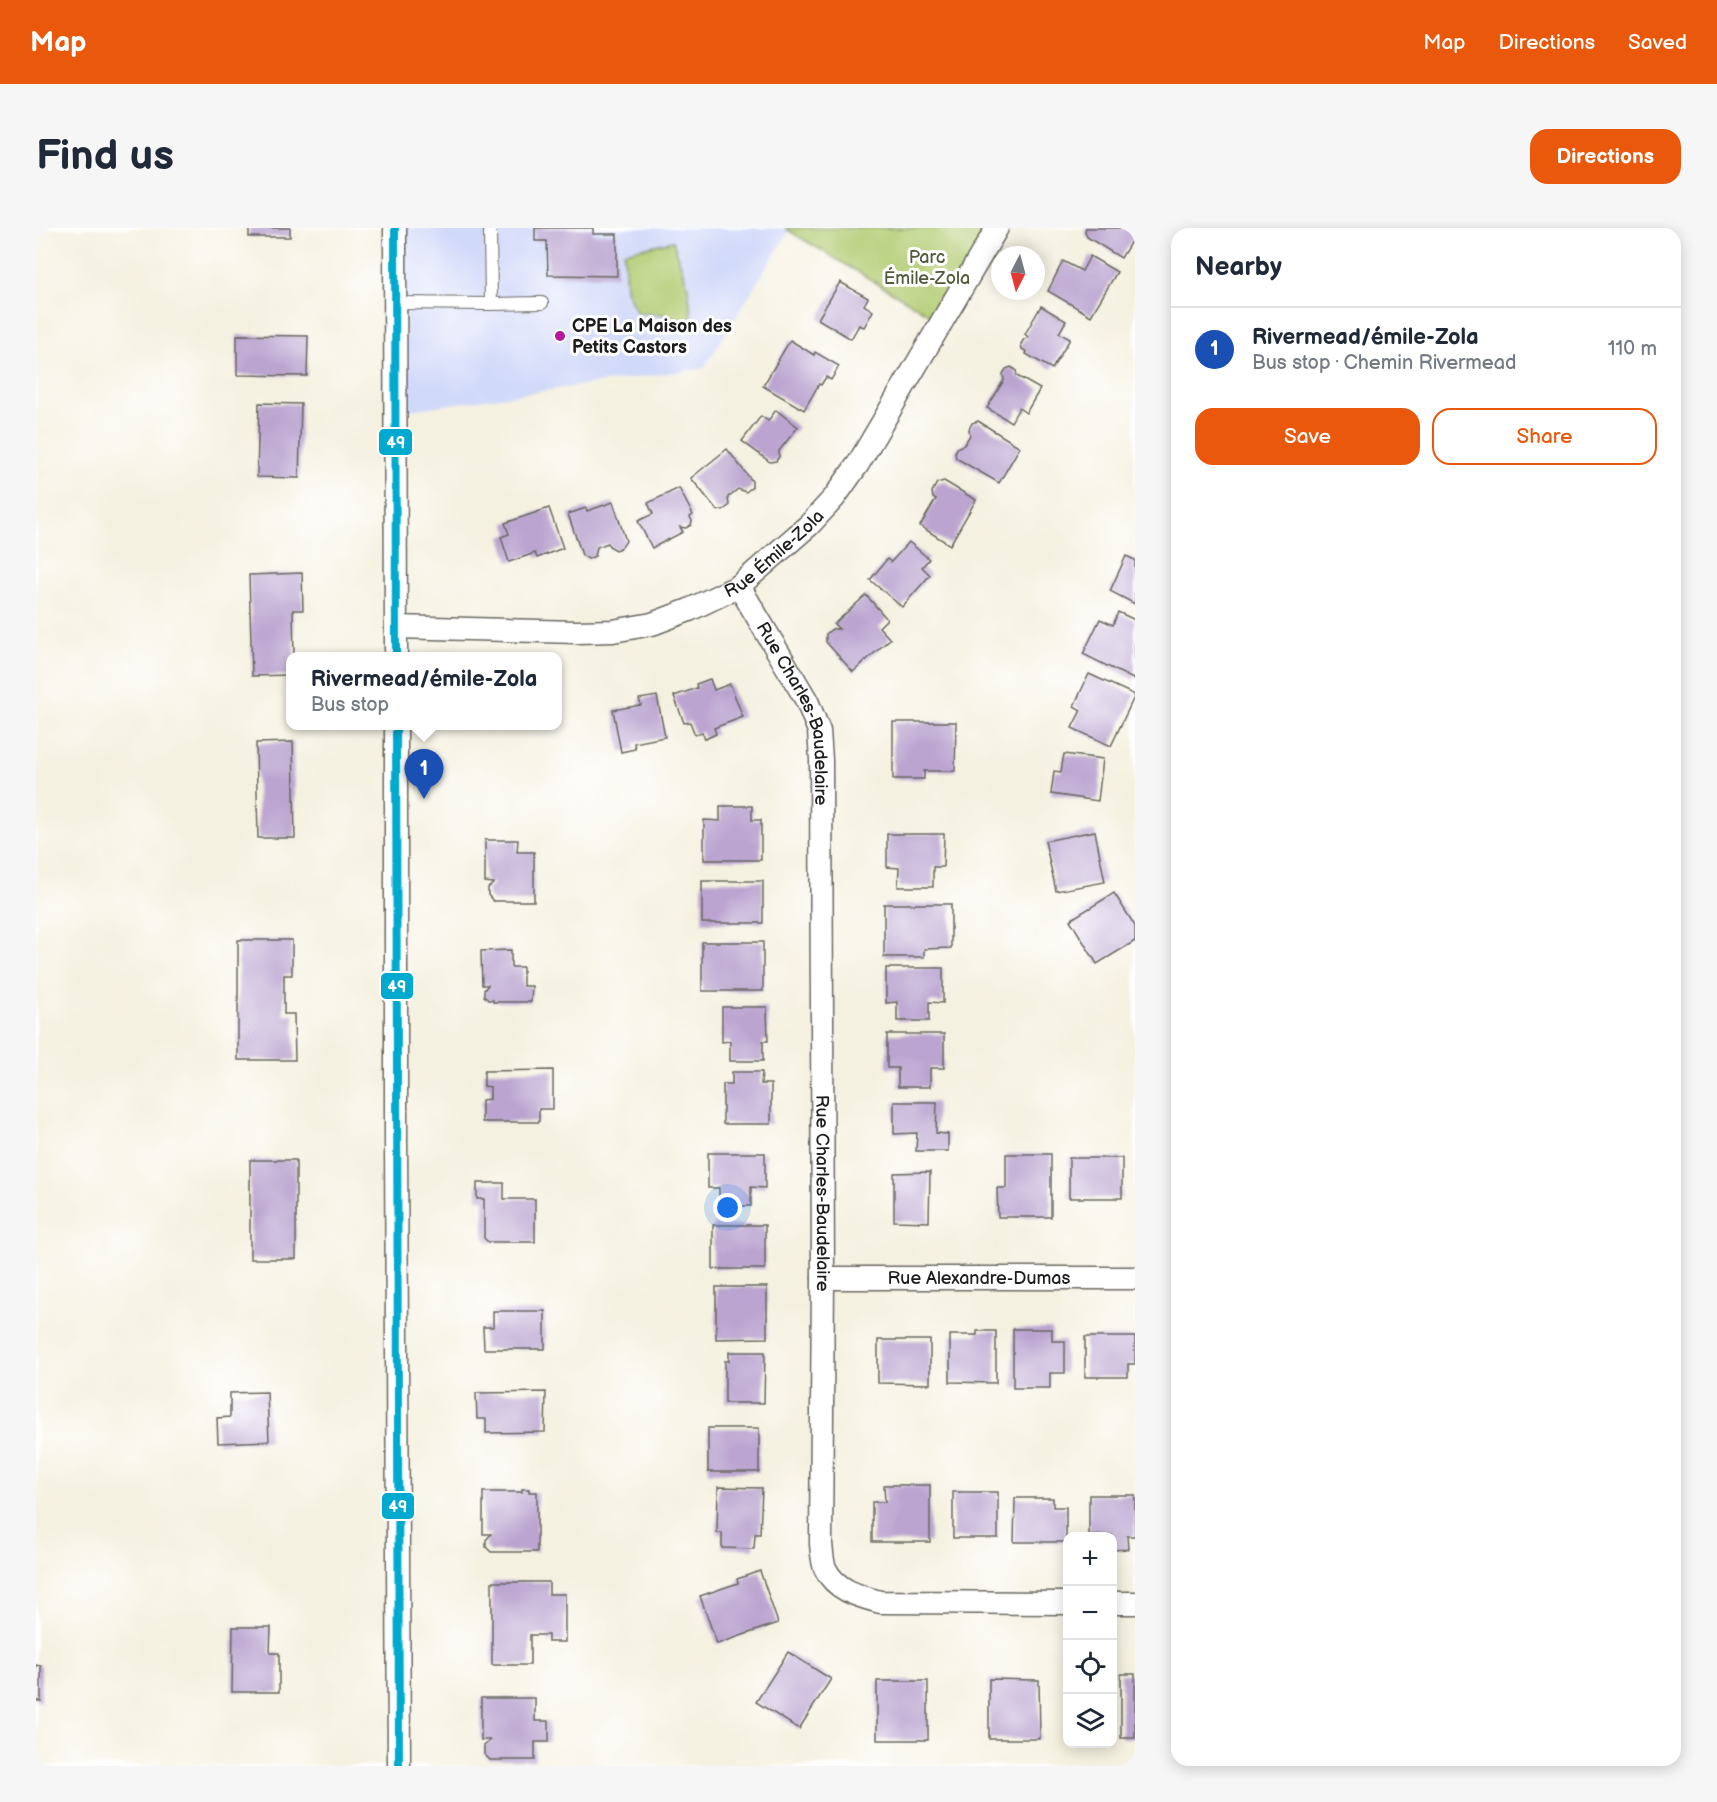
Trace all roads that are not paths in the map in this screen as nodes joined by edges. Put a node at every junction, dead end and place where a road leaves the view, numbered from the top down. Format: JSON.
{"nodes":[{"id":1,"x":395,"y":228,"type":"edge"},
{"id":2,"x":490,"y":228,"type":"edge"},
{"id":3,"x":997,"y":228,"type":"edge"},
{"id":4,"x":395,"y":303,"type":"junction"},
{"id":5,"x":542,"y":303,"type":"dead end"},
{"id":6,"x":491,"y":304,"type":"junction"},
{"id":7,"x":739,"y":586,"type":"junction"},
{"id":8,"x":396,"y":627,"type":"junction"},
{"id":9,"x":396,"y":652,"type":"edge"},
{"id":10,"x":396,"y":730,"type":"edge"},
{"id":11,"x":823,"y":1278,"type":"junction"},
{"id":12,"x":1135,"y":1278,"type":"edge"},
{"id":13,"x":1063,"y":1603,"type":"edge"},
{"id":14,"x":1117,"y":1603,"type":"edge"},
{"id":15,"x":1135,"y":1603,"type":"edge"},
{"id":16,"x":399,"y":1766,"type":"edge"}],
"edges":[{"from":1,"to":4,"type":"street"},
{"from":2,"to":6,"type":"lane"},
{"from":3,"to":7,"type":"street","name":"Rue Émile-Zola"},
{"from":4,"to":6,"type":"lane"},
{"from":4,"to":8,"type":"street"},
{"from":5,"to":6,"type":"lane"},
{"from":7,"to":8,"type":"street","name":"Rue Émile-Zola"},
{"from":7,"to":11,"type":"street","name":"Rue Charles-Baudelaire"},
{"from":8,"to":9,"type":"street"},
{"from":10,"to":16,"type":"street"},
{"from":11,"to":12,"type":"street","name":"Rue Alexandre-Dumas"},
{"from":11,"to":13,"type":"street","name":"Rue Charles-Baudelaire"},
{"from":14,"to":15,"type":"street"}]}
